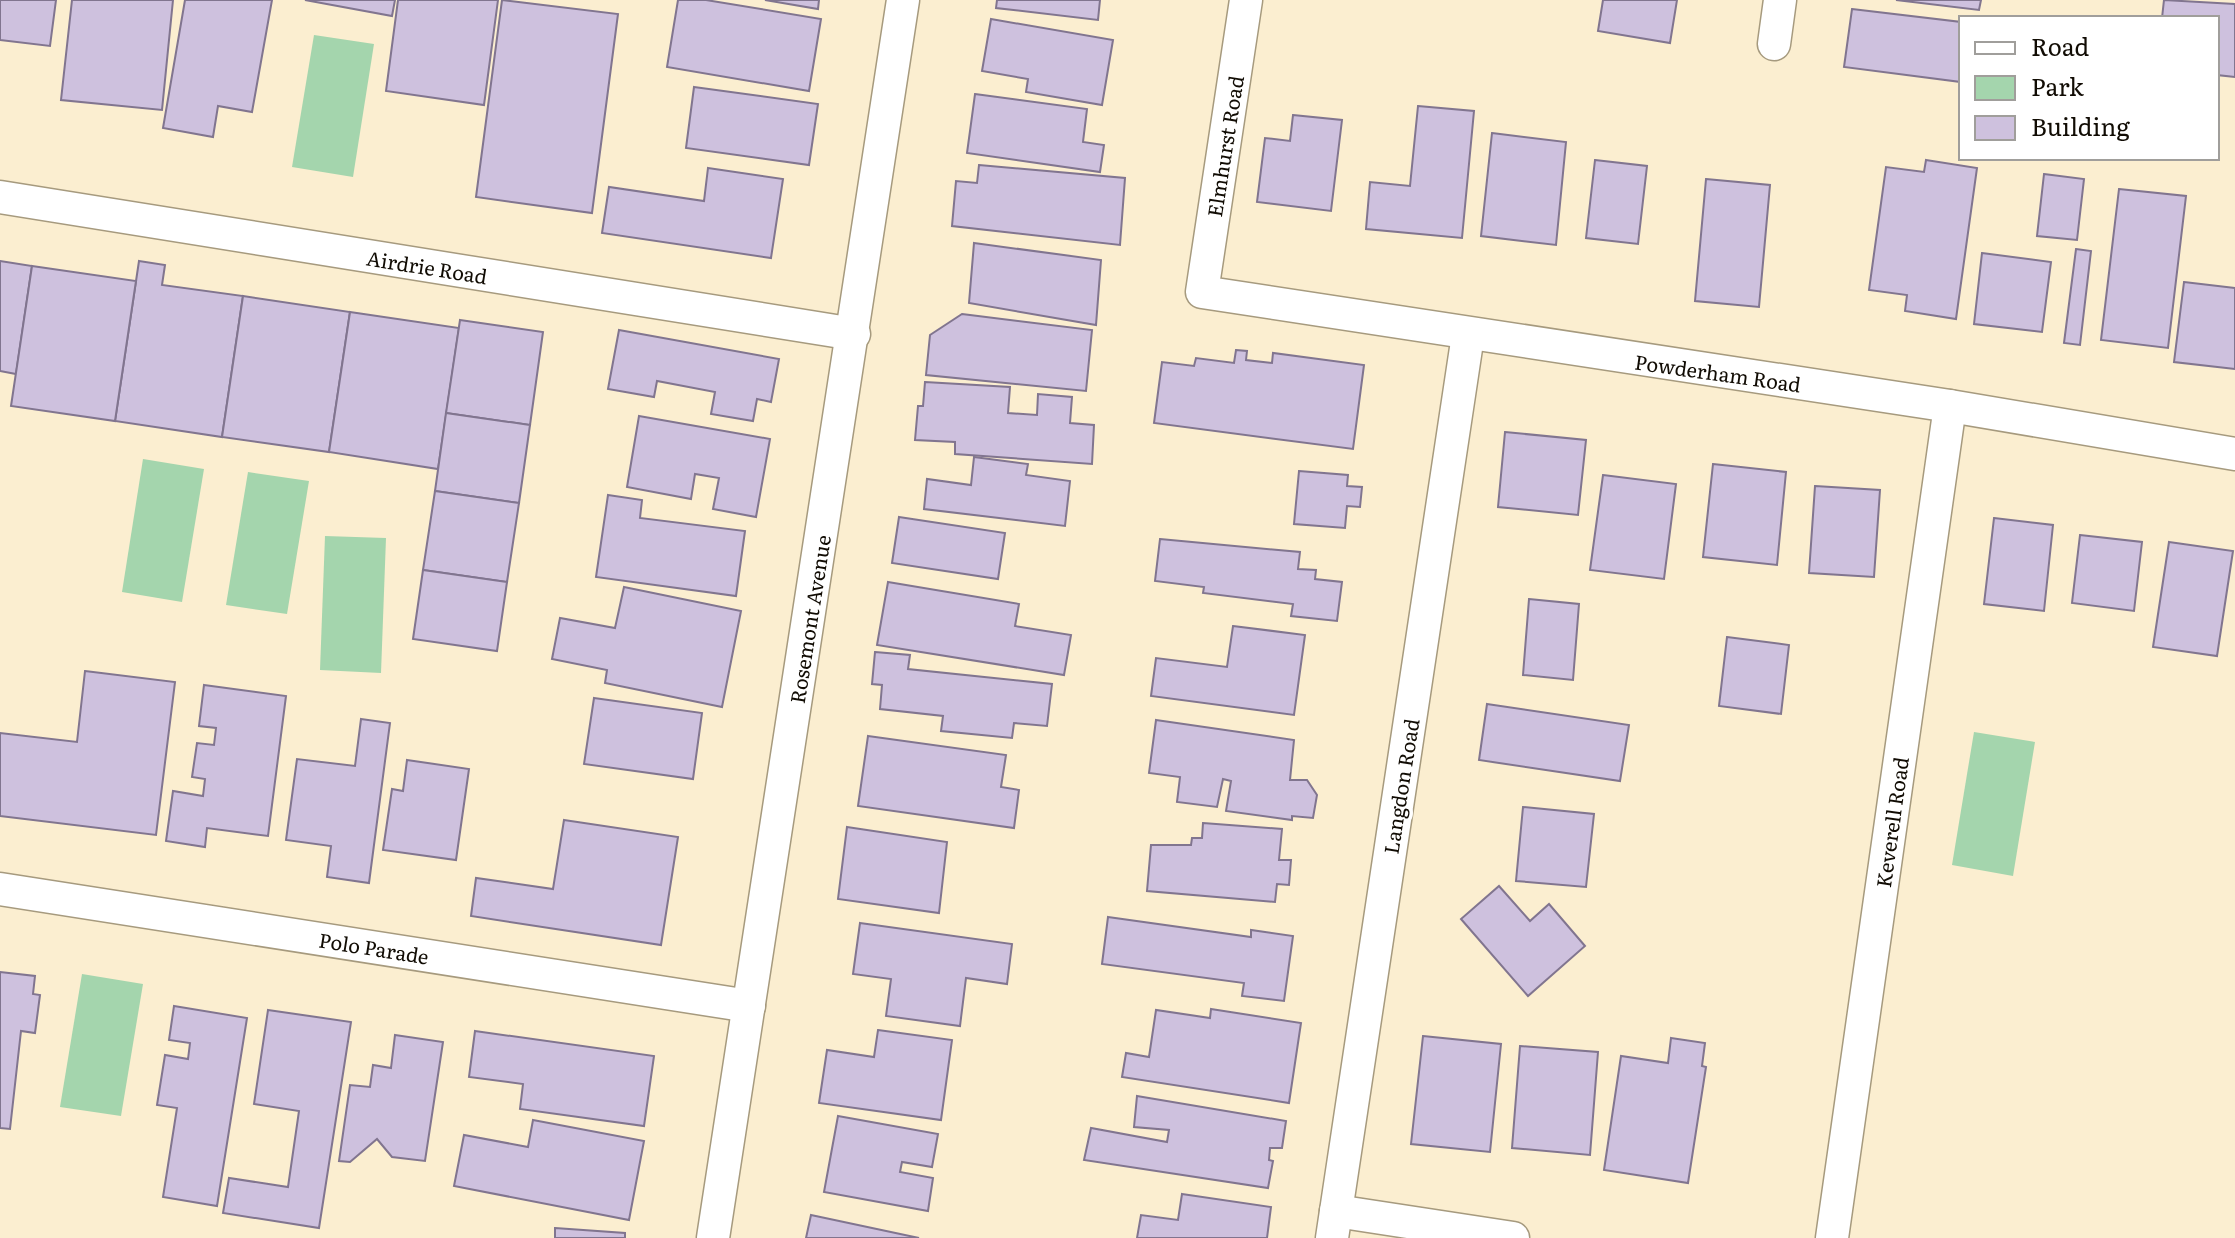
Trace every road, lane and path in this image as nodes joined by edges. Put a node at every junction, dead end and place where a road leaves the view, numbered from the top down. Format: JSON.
{"nodes":[{"id":1,"x":903,"y":0,"type":"edge"},
{"id":2,"x":1246,"y":0,"type":"edge"},
{"id":3,"x":1780,"y":0,"type":"edge"},
{"id":4,"x":1774,"y":44,"type":"dead end"},
{"id":5,"x":0,"y":197,"type":"edge"},
{"id":6,"x":1202,"y":292,"type":"joint"},
{"id":7,"x":854,"y":334,"type":"junction"},
{"id":8,"x":1468,"y":335,"type":"junction"},
{"id":9,"x":1950,"y":406,"type":"junction"},
{"id":10,"x":2235,"y":454,"type":"edge"},
{"id":11,"x":0,"y":889,"type":"edge"},
{"id":12,"x":749,"y":1006,"type":"junction"},
{"id":13,"x":1334,"y":1225,"type":"edge"},
{"id":14,"x":713,"y":1238,"type":"edge"},
{"id":15,"x":1513,"y":1238,"type":"edge"},
{"id":16,"x":1832,"y":1238,"type":"edge"}],
"edges":[{"from":1,"to":7,"type":"street","name":"Rosemont Avenue"},
{"from":2,"to":6,"type":"street","name":"Elmhurst Road"},
{"from":3,"to":4,"type":"street"},
{"from":5,"to":7,"type":"street","name":"Airdrie Road"},
{"from":6,"to":8,"type":"street","name":"Powderham Road"},
{"from":7,"to":12,"type":"street","name":"Rosemont Avenue"},
{"from":8,"to":9,"type":"street","name":"Powderham Road"},
{"from":8,"to":13,"type":"street","name":"Langdon Road"},
{"from":9,"to":10,"type":"street","name":"Powderham Road"},
{"from":9,"to":16,"type":"street","name":"Keverell Road"},
{"from":11,"to":12,"type":"street","name":"Polo Parade"},
{"from":12,"to":14,"type":"street","name":"Rosemont Avenue"},
{"from":13,"to":15,"type":"street"}]}
